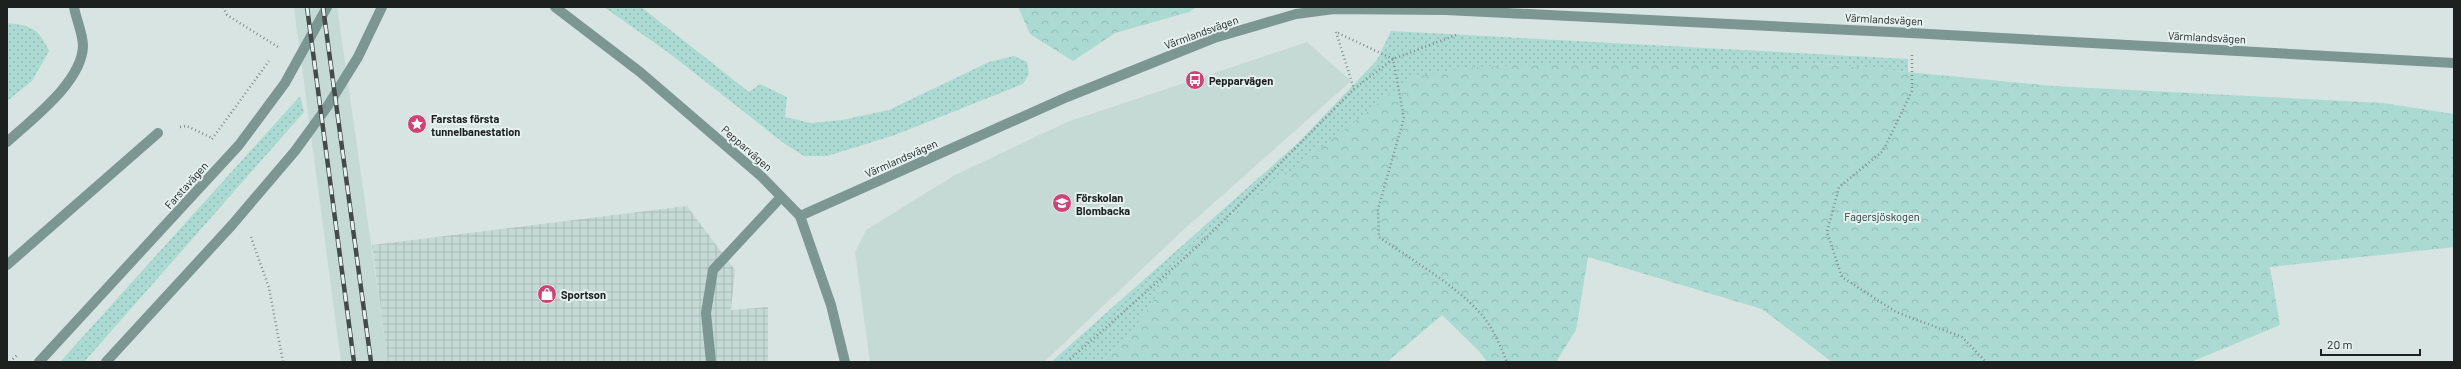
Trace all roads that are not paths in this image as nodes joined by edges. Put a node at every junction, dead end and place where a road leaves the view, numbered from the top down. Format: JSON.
{"nodes":[{"id":1,"x":74,"y":7,"type":"edge"},
{"id":2,"x":327,"y":7,"type":"edge"},
{"id":3,"x":382,"y":7,"type":"edge"},
{"id":4,"x":555,"y":7,"type":"edge"},
{"id":5,"x":1423,"y":8,"type":"edge"},
{"id":6,"x":2454,"y":63,"type":"edge"},
{"id":7,"x":158,"y":133,"type":"road end"},
{"id":8,"x":7,"y":142,"type":"edge"},
{"id":9,"x":781,"y":197,"type":"junction"},
{"id":10,"x":800,"y":216,"type":"junction"},
{"id":11,"x":7,"y":265,"type":"edge"},
{"id":12,"x":39,"y":362,"type":"edge"},
{"id":13,"x":106,"y":362,"type":"edge"},
{"id":14,"x":711,"y":362,"type":"edge"},
{"id":15,"x":845,"y":362,"type":"edge"}],
"edges":[{"from":1,"to":8,"type":"street"},
{"from":2,"to":12,"type":"street","name":"Farstavägen"},
{"from":3,"to":13,"type":"street"},
{"from":4,"to":9,"type":"street","name":"Pepparvägen"},
{"from":5,"to":6,"type":"street","name":"Värmlandsvägen"},
{"from":5,"to":10,"type":"street","name":"Värmlandsvägen"},
{"from":7,"to":11,"type":"street"},
{"from":9,"to":10,"type":"street","name":"Pepparvägen"},
{"from":9,"to":14,"type":"street"},
{"from":10,"to":15,"type":"street","name":"Pepparvägen"}]}
